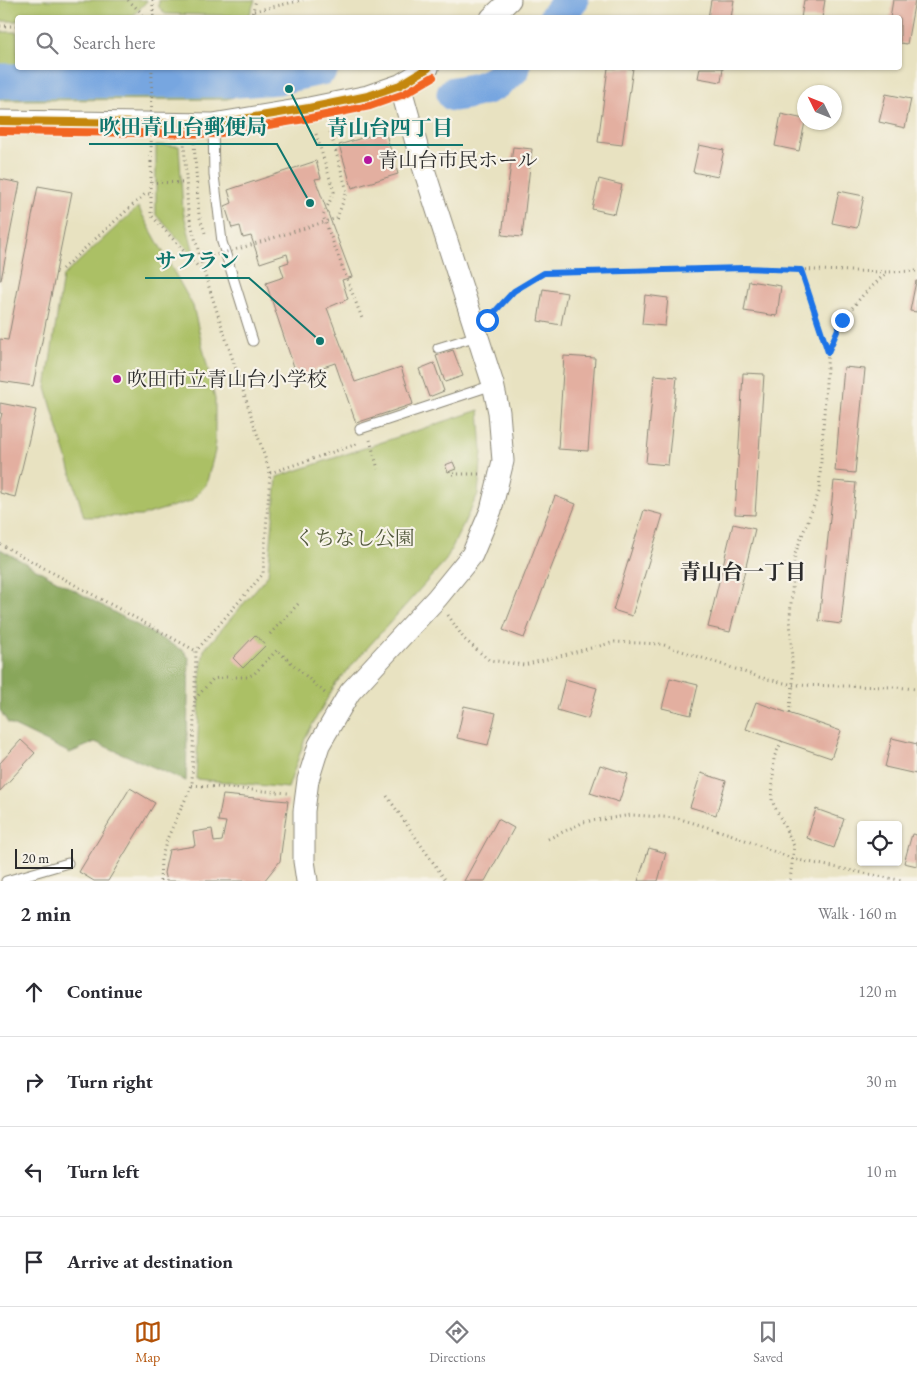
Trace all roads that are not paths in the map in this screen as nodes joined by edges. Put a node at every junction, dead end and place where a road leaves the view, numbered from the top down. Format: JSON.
{"nodes":[{"id":1,"x":510,"y":0,"type":"edge"},
{"id":2,"x":494,"y":15,"type":"edge"},
{"id":3,"x":425,"y":70,"type":"edge"},
{"id":4,"x":400,"y":85,"type":"junction"},
{"id":5,"x":0,"y":121,"type":"edge"},
{"id":6,"x":213,"y":124,"type":"junction"},
{"id":7,"x":482,"y":328,"type":"junction"},
{"id":8,"x":253,"y":341,"type":"dead end"},
{"id":9,"x":438,"y":348,"type":"dead end"},
{"id":10,"x":493,"y":384,"type":"junction"},
{"id":11,"x":360,"y":429,"type":"dead end"},
{"id":12,"x":68,"y":863,"type":"dead end"},
{"id":13,"x":6,"y":881,"type":"edge"},
{"id":14,"x":307,"y":881,"type":"edge"}],
"edges":[{"from":1,"to":2,"type":"street"},
{"from":3,"to":4,"type":"street"},
{"from":4,"to":6,"type":"street"},
{"from":4,"to":7,"type":"street"},
{"from":5,"to":6,"type":"street"},
{"from":6,"to":8,"type":"lane"},
{"from":7,"to":9,"type":"lane"},
{"from":7,"to":10,"type":"street"},
{"from":10,"to":11,"type":"lane"},
{"from":10,"to":14,"type":"street"},
{"from":12,"to":13,"type":"lane"}]}
